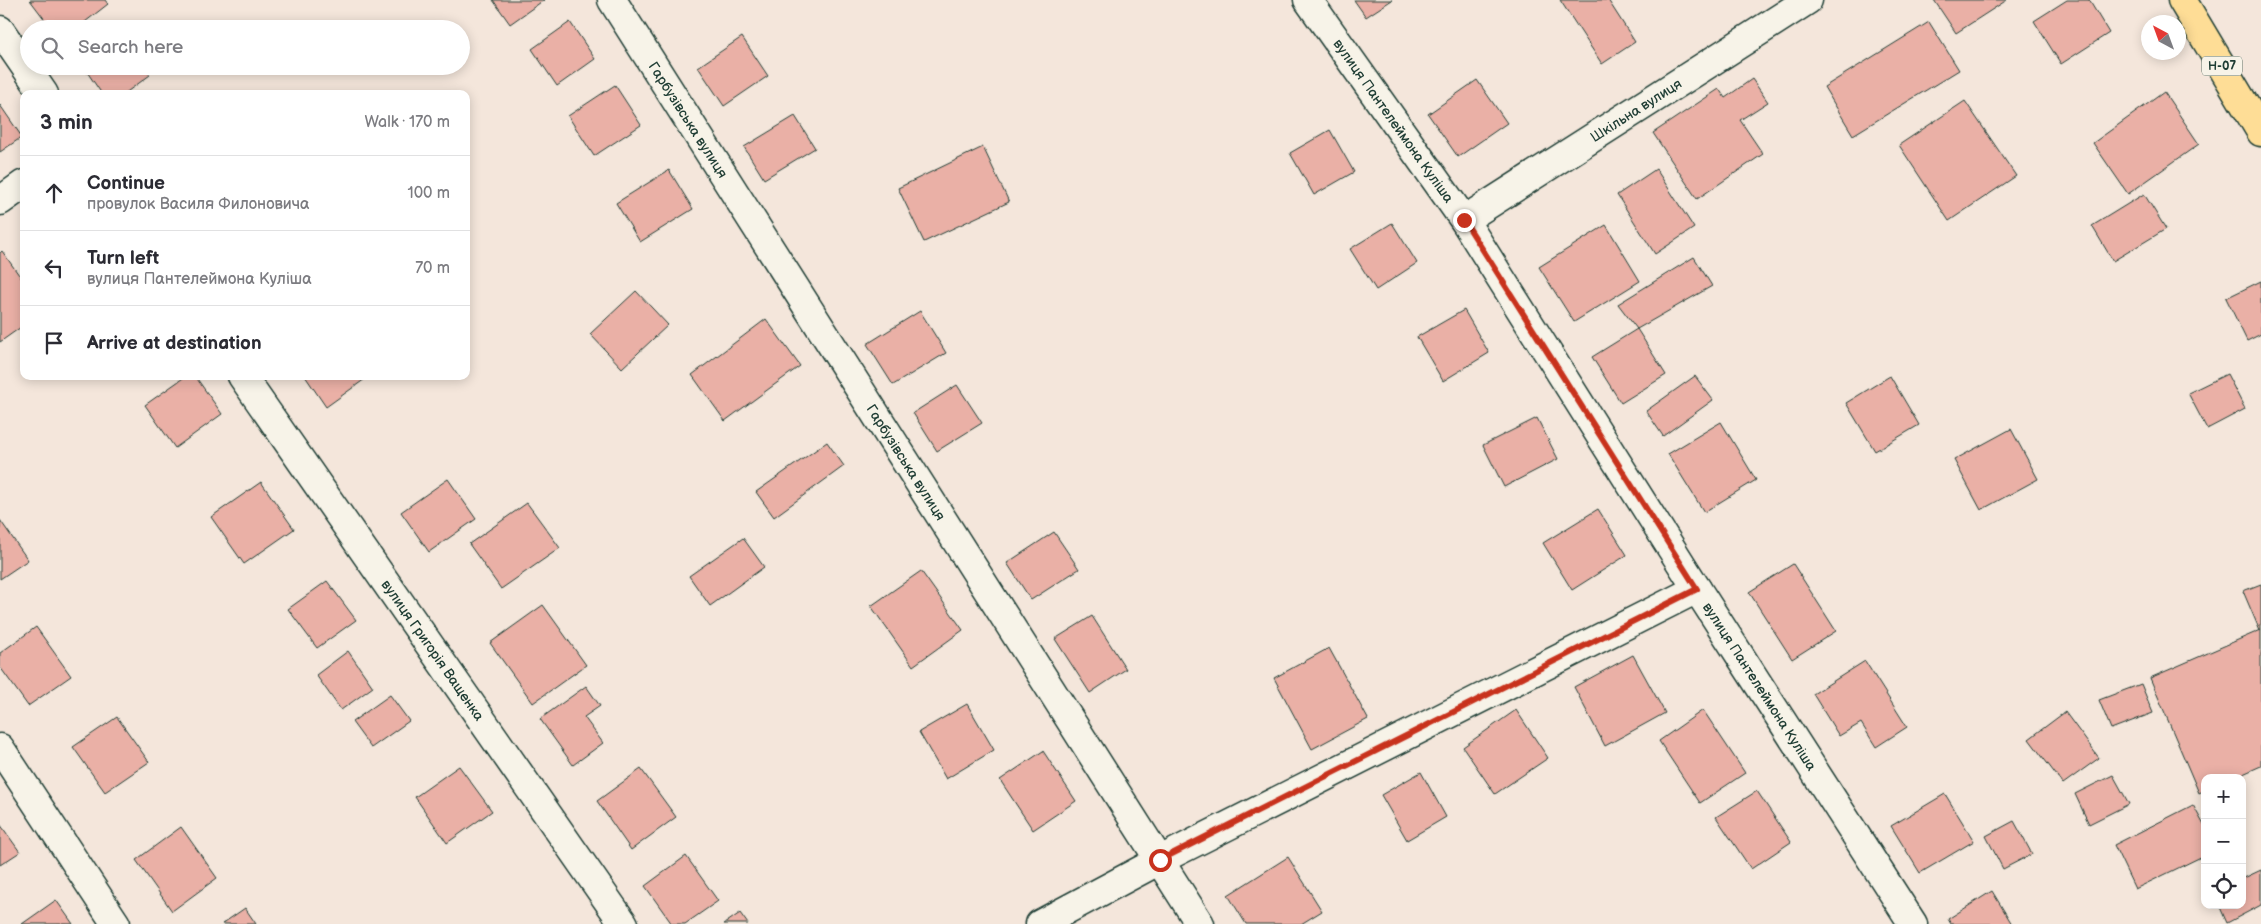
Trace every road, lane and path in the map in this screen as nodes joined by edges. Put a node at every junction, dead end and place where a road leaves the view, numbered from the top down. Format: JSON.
{"nodes":[{"id":1,"x":612,"y":0,"type":"edge"},
{"id":2,"x":1308,"y":0,"type":"edge"},
{"id":3,"x":1808,"y":0,"type":"edge"},
{"id":4,"x":2182,"y":0,"type":"edge"},
{"id":5,"x":0,"y":30,"type":"edge"},
{"id":6,"x":20,"y":59,"type":"edge"},
{"id":7,"x":31,"y":75,"type":"edge"},
{"id":8,"x":41,"y":90,"type":"edge"},
{"id":9,"x":2261,"y":132,"type":"edge"},
{"id":10,"x":20,"y":187,"type":"edge"},
{"id":11,"x":0,"y":200,"type":"edge"},
{"id":12,"x":1464,"y":220,"type":"junction"},
{"id":13,"x":245,"y":380,"type":"edge"},
{"id":14,"x":1697,"y":589,"type":"junction"},
{"id":15,"x":0,"y":748,"type":"edge"},
{"id":16,"x":1160,"y":860,"type":"junction"},
{"id":17,"x":116,"y":924,"type":"edge"},
{"id":18,"x":624,"y":924,"type":"edge"},
{"id":19,"x":1040,"y":924,"type":"edge"},
{"id":20,"x":1200,"y":924,"type":"edge"},
{"id":21,"x":1913,"y":924,"type":"edge"}],
"edges":[{"from":1,"to":16,"type":"street","name":"Гарбузівська вулиця"},
{"from":2,"to":12,"type":"street","name":"вулиця Пантелеймона Куліша"},
{"from":3,"to":12,"type":"street","name":"Шкільна вулиця"},
{"from":4,"to":9,"type":"main road","number":"Н-07"},
{"from":5,"to":6,"type":"street"},
{"from":7,"to":8,"type":"street"},
{"from":10,"to":11,"type":"street"},
{"from":12,"to":14,"type":"street","name":"вулиця Пантелеймона Куліша"},
{"from":13,"to":18,"type":"street","name":"вулиця Григорія Ващенка"},
{"from":14,"to":16,"type":"street"},
{"from":14,"to":21,"type":"street","name":"вулиця Пантелеймона Куліша"},
{"from":15,"to":17,"type":"street"},
{"from":16,"to":19,"type":"street"},
{"from":16,"to":20,"type":"street","name":"Гарбузівська вулиця"}]}
